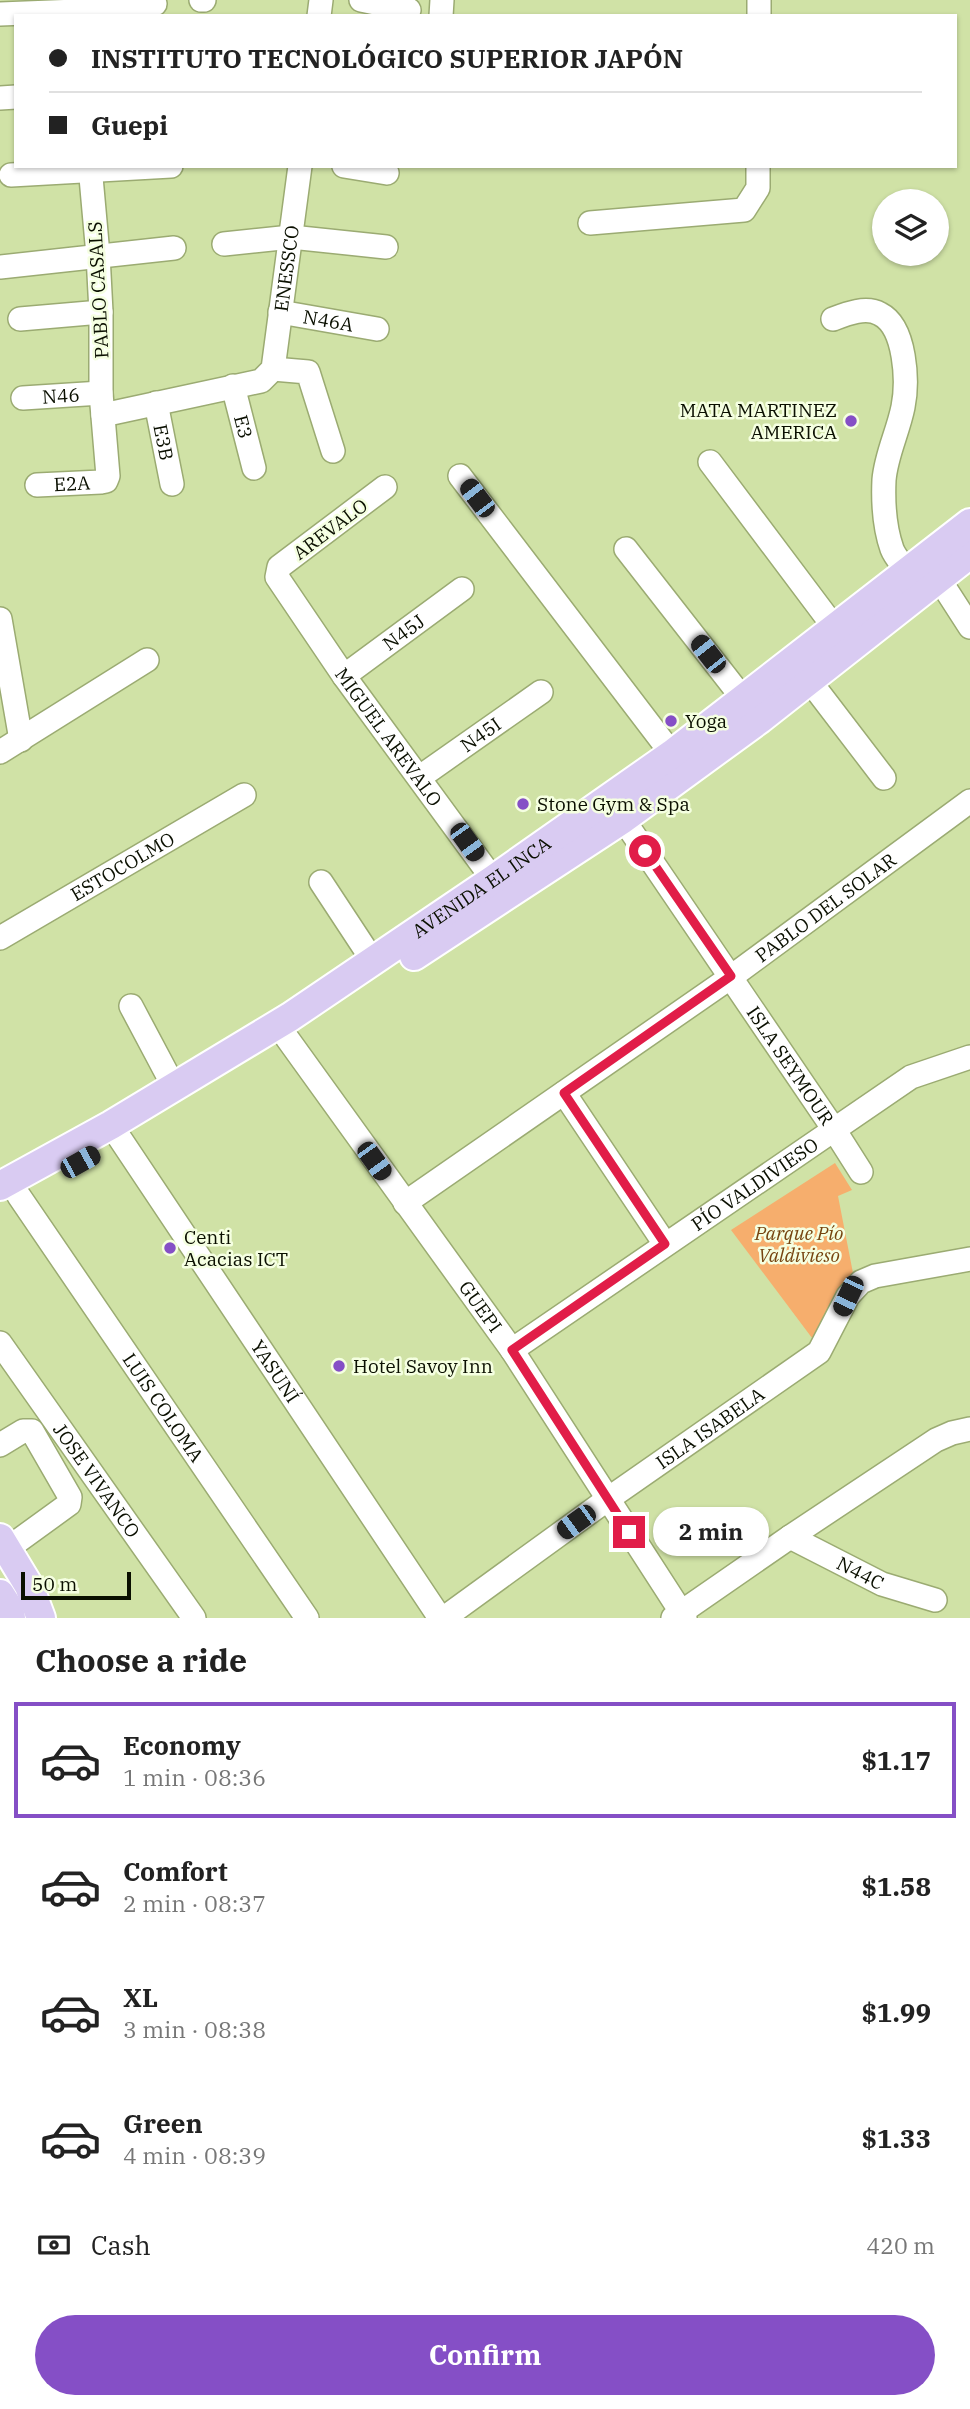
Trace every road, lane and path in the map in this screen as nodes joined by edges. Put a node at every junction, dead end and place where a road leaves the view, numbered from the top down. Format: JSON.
{"nodes":[{"id":1,"x":361,"y":0,"type":"edge"},
{"id":2,"x":155,"y":4,"type":"dead end"},
{"id":3,"x":77,"y":9,"type":"edge"},
{"id":4,"x":409,"y":10,"type":"dead end"},
{"id":5,"x":0,"y":14,"type":"edge"},
{"id":6,"x":117,"y":168,"type":"edge"},
{"id":7,"x":300,"y":168,"type":"edge"},
{"id":8,"x":356,"y":168,"type":"edge"},
{"id":9,"x":758,"y":168,"type":"edge"},
{"id":10,"x":90,"y":169,"type":"edge"},
{"id":11,"x":387,"y":173,"type":"dead end"},
{"id":12,"x":11,"y":175,"type":"dead end"},
{"id":13,"x":590,"y":223,"type":"dead end"},
{"id":14,"x":291,"y":237,"type":"junction"},
{"id":15,"x":224,"y":244,"type":"dead end"},
{"id":16,"x":386,"y":247,"type":"dead end"},
{"id":17,"x":174,"y":248,"type":"dead end"},
{"id":18,"x":99,"y":255,"type":"junction"},
{"id":19,"x":0,"y":267,"type":"edge"},
{"id":20,"x":101,"y":312,"type":"junction"},
{"id":21,"x":280,"y":312,"type":"junction"},
{"id":22,"x":20,"y":319,"type":"dead end"},
{"id":23,"x":833,"y":319,"type":"dead end"},
{"id":24,"x":377,"y":329,"type":"dead end"},
{"id":25,"x":273,"y":369,"type":"junction"},
{"id":26,"x":233,"y":386,"type":"junction"},
{"id":27,"x":23,"y":398,"type":"dead end"},
{"id":28,"x":156,"y":403,"type":"junction"},
{"id":29,"x":102,"y":404,"type":"junction"},
{"id":30,"x":333,"y":451,"type":"dead end"},
{"id":31,"x":710,"y":462,"type":"dead end"},
{"id":32,"x":254,"y":468,"type":"dead end"},
{"id":33,"x":460,"y":476,"type":"dead end"},
{"id":34,"x":106,"y":481,"type":"joint"},
{"id":35,"x":172,"y":484,"type":"dead end"},
{"id":36,"x":37,"y":485,"type":"dead end"},
{"id":37,"x":385,"y":487,"type":"dead end"},
{"id":38,"x":970,"y":523,"type":"edge"},
{"id":39,"x":626,"y":549,"type":"dead end"},
{"id":40,"x":970,"y":554,"type":"edge"},
{"id":41,"x":923,"y":569,"type":"junction"},
{"id":42,"x":276,"y":573,"type":"joint"},
{"id":43,"x":462,"y":589,"type":"dead end"},
{"id":44,"x":0,"y":619,"type":"edge"},
{"id":45,"x":834,"y":627,"type":"junction"},
{"id":46,"x":970,"y":627,"type":"edge"},
{"id":47,"x":147,"y":660,"type":"dead end"},
{"id":48,"x":344,"y":676,"type":"junction"},
{"id":49,"x":809,"y":680,"type":"junction"},
{"id":50,"x":541,"y":692,"type":"dead end"},
{"id":51,"x":744,"y":700,"type":"junction"},
{"id":52,"x":21,"y":740,"type":"junction"},
{"id":53,"x":0,"y":752,"type":"edge"},
{"id":54,"x":673,"y":754,"type":"junction"},
{"id":55,"x":420,"y":777,"type":"junction"},
{"id":56,"x":884,"y":778,"type":"dead end"},
{"id":57,"x":244,"y":795,"type":"dead end"},
{"id":58,"x":970,"y":801,"type":"edge"},
{"id":59,"x":623,"y":819,"type":"junction"},
{"id":60,"x":321,"y":883,"type":"dead end"},
{"id":61,"x":500,"y":888,"type":"junction"},
{"id":62,"x":0,"y":938,"type":"edge"},
{"id":63,"x":373,"y":961,"type":"junction"},
{"id":64,"x":731,"y":976,"type":"junction"},
{"id":65,"x":131,"y":1006,"type":"dead end"},
{"id":66,"x":287,"y":1038,"type":"junction"},
{"id":67,"x":970,"y":1057,"type":"edge"},
{"id":68,"x":174,"y":1087,"type":"junction"},
{"id":69,"x":564,"y":1093,"type":"junction"},
{"id":70,"x":835,"y":1131,"type":"junction"},
{"id":71,"x":116,"y":1132,"type":"junction"},
{"id":72,"x":861,"y":1172,"type":"dead end"},
{"id":73,"x":6,"y":1196,"type":"edge"},
{"id":74,"x":405,"y":1203,"type":"junction"},
{"id":75,"x":665,"y":1244,"type":"junction"},
{"id":76,"x":970,"y":1259,"type":"edge"},
{"id":77,"x":0,"y":1343,"type":"edge"},
{"id":78,"x":512,"y":1350,"type":"junction"},
{"id":79,"x":970,"y":1429,"type":"edge"},
{"id":80,"x":0,"y":1445,"type":"edge"},
{"id":81,"x":608,"y":1499,"type":"junction"},
{"id":82,"x":790,"y":1537,"type":"junction"},
{"id":83,"x":4,"y":1544,"type":"edge"},
{"id":84,"x":0,"y":1594,"type":"edge"},
{"id":85,"x":935,"y":1600,"type":"dead end"},
{"id":86,"x":680,"y":1616,"type":"edge"},
{"id":87,"x":11,"y":1618,"type":"edge"},
{"id":88,"x":41,"y":1618,"type":"edge"},
{"id":89,"x":194,"y":1618,"type":"edge"},
{"id":90,"x":307,"y":1618,"type":"edge"},
{"id":91,"x":442,"y":1618,"type":"edge"}],
"edges":[{"from":1,"to":4,"type":"street"},
{"from":2,"to":3,"type":"street"},
{"from":3,"to":5,"type":"street"},
{"from":6,"to":10,"type":"street"},
{"from":7,"to":14,"type":"street","name":"ENESSCO"},
{"from":8,"to":11,"type":"street"},
{"from":9,"to":13,"type":"street"},
{"from":10,"to":12,"type":"street"},
{"from":10,"to":18,"type":"street","name":"PABLO CASALS"},
{"from":14,"to":15,"type":"street"},
{"from":14,"to":16,"type":"street"},
{"from":14,"to":21,"type":"street","name":"ENESSCO"},
{"from":17,"to":18,"type":"street"},
{"from":18,"to":19,"type":"street"},
{"from":18,"to":20,"type":"street","name":"PABLO CASALS"},
{"from":20,"to":22,"type":"street"},
{"from":20,"to":29,"type":"street","name":"PABLO CASALS"},
{"from":21,"to":24,"type":"street","name":"N46A"},
{"from":21,"to":25,"type":"street","name":"ENESSCO"},
{"from":23,"to":41,"type":"street"},
{"from":25,"to":26,"type":"street"},
{"from":25,"to":30,"type":"street"},
{"from":26,"to":28,"type":"street"},
{"from":26,"to":32,"type":"street","name":"E3"},
{"from":27,"to":29,"type":"street","name":"N46"},
{"from":28,"to":29,"type":"street"},
{"from":28,"to":35,"type":"street","name":"E3B"},
{"from":29,"to":34,"type":"street","name":"PABLO CASALS"},
{"from":31,"to":45,"type":"street"},
{"from":33,"to":54,"type":"street"},
{"from":34,"to":36,"type":"street","name":"E2A"},
{"from":37,"to":42,"type":"street","name":"AREVALO"},
{"from":38,"to":41,"type":"main road","name":"AVENIDA EL INCA"},
{"from":39,"to":51,"type":"street"},
{"from":40,"to":41,"type":"main road","name":"AVENIDA EL INCA"},
{"from":41,"to":45,"type":"main road","name":"AVENIDA EL INCA"},
{"from":41,"to":46,"type":"street"},
{"from":41,"to":49,"type":"main road","name":"AVENIDA EL INCA"},
{"from":42,"to":48,"type":"street","name":"MIGUEL AREVALO"},
{"from":43,"to":48,"type":"street","name":"N45J"},
{"from":44,"to":52,"type":"street"},
{"from":45,"to":51,"type":"main road","name":"AVENIDA EL INCA"},
{"from":47,"to":52,"type":"street"},
{"from":48,"to":55,"type":"street","name":"MIGUEL AREVALO"},
{"from":49,"to":56,"type":"street"},
{"from":49,"to":59,"type":"main road","name":"AVENIDA EL INCA"},
{"from":50,"to":55,"type":"street","name":"N45I"},
{"from":51,"to":54,"type":"main road","name":"AVENIDA EL INCA"},
{"from":52,"to":53,"type":"street"},
{"from":54,"to":61,"type":"main road","name":"AVENIDA EL INCA"},
{"from":55,"to":61,"type":"street","name":"MIGUEL AREVALO"},
{"from":57,"to":62,"type":"street","name":"ESTOCOLMO"},
{"from":58,"to":64,"type":"street","name":"PABLO DEL SOLAR"},
{"from":59,"to":61,"type":"main road","name":"AVENIDA EL INCA"},
{"from":59,"to":64,"type":"street","name":"ISLA SEYMOUR"},
{"from":60,"to":63,"type":"street"},
{"from":61,"to":63,"type":"main road","name":"AVENIDA EL INCA"},
{"from":61,"to":66,"type":"main road","name":"AVENIDA EL INCA"},
{"from":63,"to":68,"type":"main road","name":"AVENIDA EL INCA"},
{"from":64,"to":69,"type":"street","name":"PABLO DEL SOLAR"},
{"from":64,"to":70,"type":"street","name":"ISLA SEYMOUR"},
{"from":65,"to":68,"type":"street"},
{"from":66,"to":71,"type":"main road","name":"AVENIDA EL INCA"},
{"from":66,"to":74,"type":"street","name":"GUEPI"},
{"from":67,"to":70,"type":"street","name":"PÍO VALDIVIESO"},
{"from":68,"to":71,"type":"main road","name":"AVENIDA EL INCA"},
{"from":69,"to":74,"type":"street","name":"PABLO DEL SOLAR"},
{"from":69,"to":75,"type":"street"},
{"from":70,"to":72,"type":"street","name":"ISLA SEYMOUR"},
{"from":70,"to":75,"type":"street","name":"PÍO VALDIVIESO"},
{"from":71,"to":73,"type":"main road","name":"AVENIDA EL INCA"},
{"from":71,"to":91,"type":"street","name":"YASUNÍ"},
{"from":73,"to":90,"type":"street","name":"LUIS COLOMA"},
{"from":74,"to":78,"type":"street","name":"GUEPI"},
{"from":75,"to":78,"type":"street","name":"PÍO VALDIVIESO"},
{"from":76,"to":81,"type":"street","name":"ISLA ISABELA"},
{"from":77,"to":89,"type":"street","name":"JOSE VIVANCO"},
{"from":78,"to":81,"type":"street","name":"GUEPI"},
{"from":79,"to":82,"type":"street"},
{"from":80,"to":83,"type":"street"},
{"from":81,"to":86,"type":"street","name":"GUEPI"},
{"from":81,"to":91,"type":"street","name":"ISLA ISABELA"},
{"from":82,"to":85,"type":"street","name":"N44C"},
{"from":82,"to":86,"type":"street"},
{"from":83,"to":88,"type":"main road"},
{"from":84,"to":87,"type":"main road"}]}
